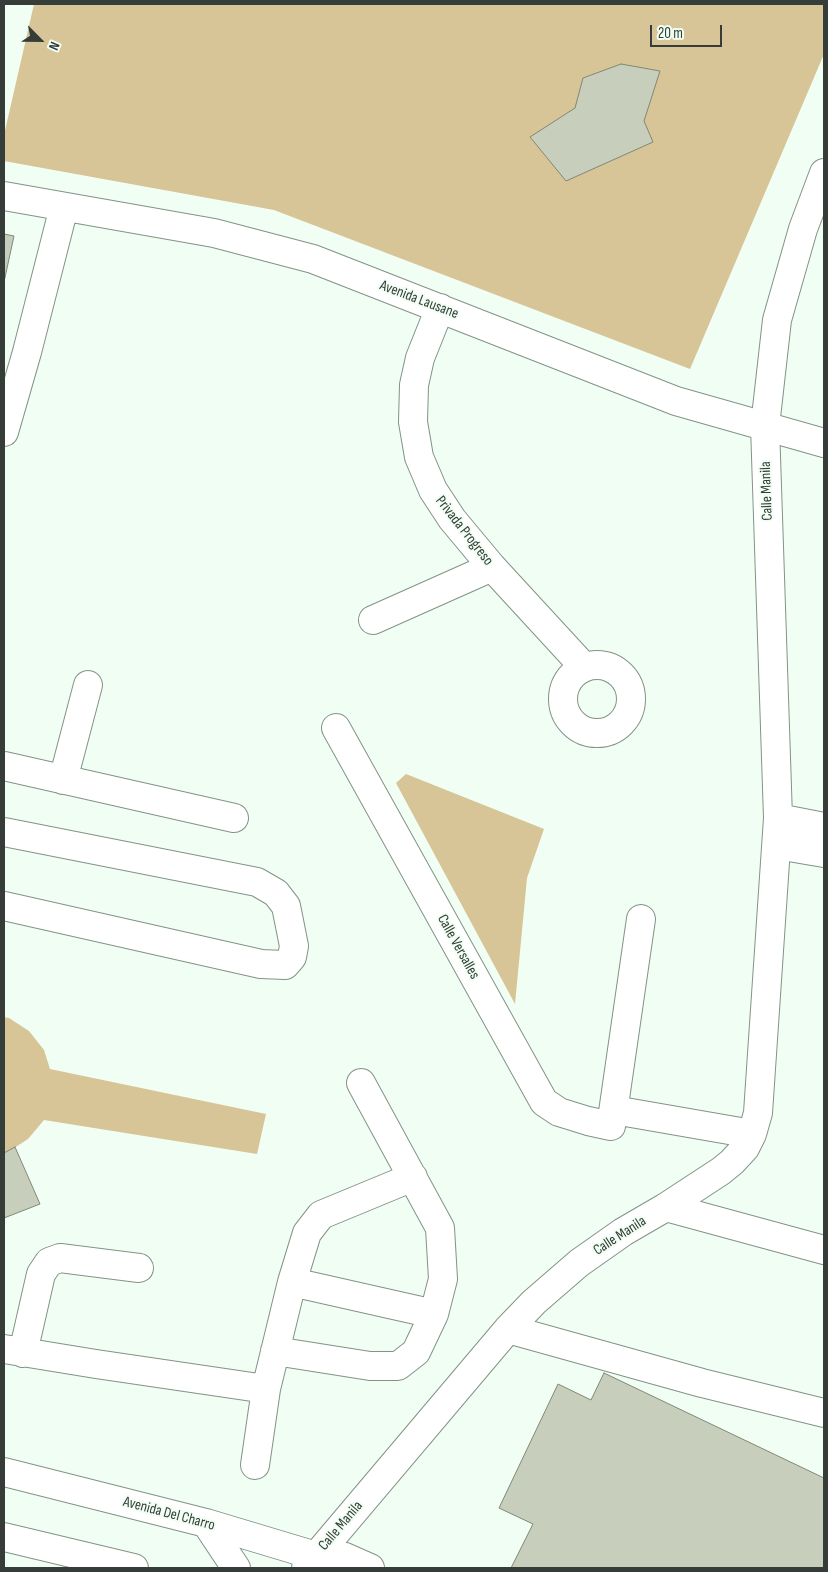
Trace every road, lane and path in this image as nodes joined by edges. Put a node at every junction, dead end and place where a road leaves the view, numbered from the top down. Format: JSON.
{"nodes":[{"id":1,"x":824,"y":173,"type":"edge"},
{"id":2,"x":4,"y":196,"type":"edge"},
{"id":3,"x":64,"y":207,"type":"junction"},
{"id":4,"x":440,"y":308,"type":"junction"},
{"id":5,"x":765,"y":426,"type":"junction"},
{"id":6,"x":4,"y":432,"type":"edge"},
{"id":7,"x":824,"y":443,"type":"edge"},
{"id":8,"x":492,"y":567,"type":"junction"},
{"id":9,"x":373,"y":620,"type":"dead end"},
{"id":10,"x":584,"y":667,"type":"dead end"},
{"id":11,"x":88,"y":685,"type":"dead end"},
{"id":12,"x":336,"y":728,"type":"dead end"},
{"id":13,"x":4,"y":766,"type":"edge"},
{"id":14,"x":63,"y":780,"type":"junction"},
{"id":15,"x":234,"y":818,"type":"dead end"},
{"id":16,"x":778,"y":818,"type":"junction"},
{"id":17,"x":824,"y":827,"type":"edge"},
{"id":18,"x":4,"y":832,"type":"edge"},
{"id":19,"x":777,"y":844,"type":"junction"},
{"id":20,"x":824,"y":853,"type":"edge"},
{"id":21,"x":4,"y":906,"type":"edge"},
{"id":22,"x":641,"y":919,"type":"dead end"},
{"id":23,"x":361,"y":1083,"type":"dead end"},
{"id":24,"x":612,"y":1118,"type":"junction"},
{"id":25,"x":748,"y":1141,"type":"junction"},
{"id":26,"x":413,"y":1177,"type":"junction"},
{"id":27,"x":666,"y":1207,"type":"junction"},
{"id":28,"x":824,"y":1250,"type":"edge"},
{"id":29,"x":139,"y":1268,"type":"dead end"},
{"id":30,"x":292,"y":1282,"type":"junction"},
{"id":31,"x":434,"y":1314,"type":"junction"},
{"id":32,"x":508,"y":1329,"type":"junction"},
{"id":33,"x":13,"y":1351,"type":"edge"},
{"id":34,"x":275,"y":1351,"type":"junction"},
{"id":35,"x":266,"y":1389,"type":"junction"},
{"id":36,"x":812,"y":1410,"type":"edge"},
{"id":37,"x":824,"y":1430,"type":"edge"},
{"id":38,"x":255,"y":1465,"type":"dead end"},
{"id":39,"x":4,"y":1472,"type":"edge"},
{"id":40,"x":206,"y":1523,"type":"junction"},
{"id":41,"x":4,"y":1537,"type":"edge"},
{"id":42,"x":317,"y":1564,"type":"edge"},
{"id":43,"x":134,"y":1568,"type":"edge"},
{"id":44,"x":236,"y":1568,"type":"edge"},
{"id":45,"x":370,"y":1568,"type":"edge"}],
"edges":[{"from":1,"to":5,"type":"street","name":"Calle Manila"},
{"from":2,"to":3,"type":"street","name":"Avenida Lausane"},
{"from":3,"to":4,"type":"street","name":"Avenida Lausane"},
{"from":3,"to":6,"type":"street"},
{"from":4,"to":5,"type":"street","name":"Avenida Lausane"},
{"from":4,"to":8,"type":"street","name":"Privada Progreso"},
{"from":5,"to":7,"type":"street","name":"Avenida Lausane"},
{"from":5,"to":16,"type":"street","name":"Calle Manila"},
{"from":8,"to":9,"type":"street"},
{"from":8,"to":10,"type":"street","name":"Privada Progreso"},
{"from":11,"to":14,"type":"street"},
{"from":12,"to":24,"type":"street","name":"Calle Versalles"},
{"from":13,"to":14,"type":"street"},
{"from":14,"to":15,"type":"street"},
{"from":16,"to":17,"type":"street"},
{"from":16,"to":19,"type":"street","name":"Calle Manila"},
{"from":18,"to":21,"type":"street"},
{"from":19,"to":20,"type":"street"},
{"from":19,"to":25,"type":"street","name":"Calle Manila"},
{"from":22,"to":24,"type":"street"},
{"from":23,"to":26,"type":"street"},
{"from":24,"to":25,"type":"street","name":"Calle Versalles"},
{"from":25,"to":27,"type":"street","name":"Calle Manila"},
{"from":26,"to":30,"type":"street"},
{"from":26,"to":31,"type":"street"},
{"from":27,"to":28,"type":"street"},
{"from":27,"to":32,"type":"street","name":"Calle Manila"},
{"from":29,"to":33,"type":"street"},
{"from":30,"to":31,"type":"street"},
{"from":30,"to":34,"type":"street"},
{"from":31,"to":34,"type":"street"},
{"from":32,"to":36,"type":"street"},
{"from":32,"to":42,"type":"street","name":"Calle Manila"},
{"from":33,"to":35,"type":"street"},
{"from":34,"to":35,"type":"street"},
{"from":35,"to":38,"type":"street"},
{"from":36,"to":37,"type":"street"},
{"from":39,"to":40,"type":"street","name":"Avenida Del Charro"},
{"from":40,"to":42,"type":"street","name":"Avenida Del Charro"},
{"from":40,"to":44,"type":"street"},
{"from":41,"to":43,"type":"street"},
{"from":42,"to":45,"type":"street"}]}
